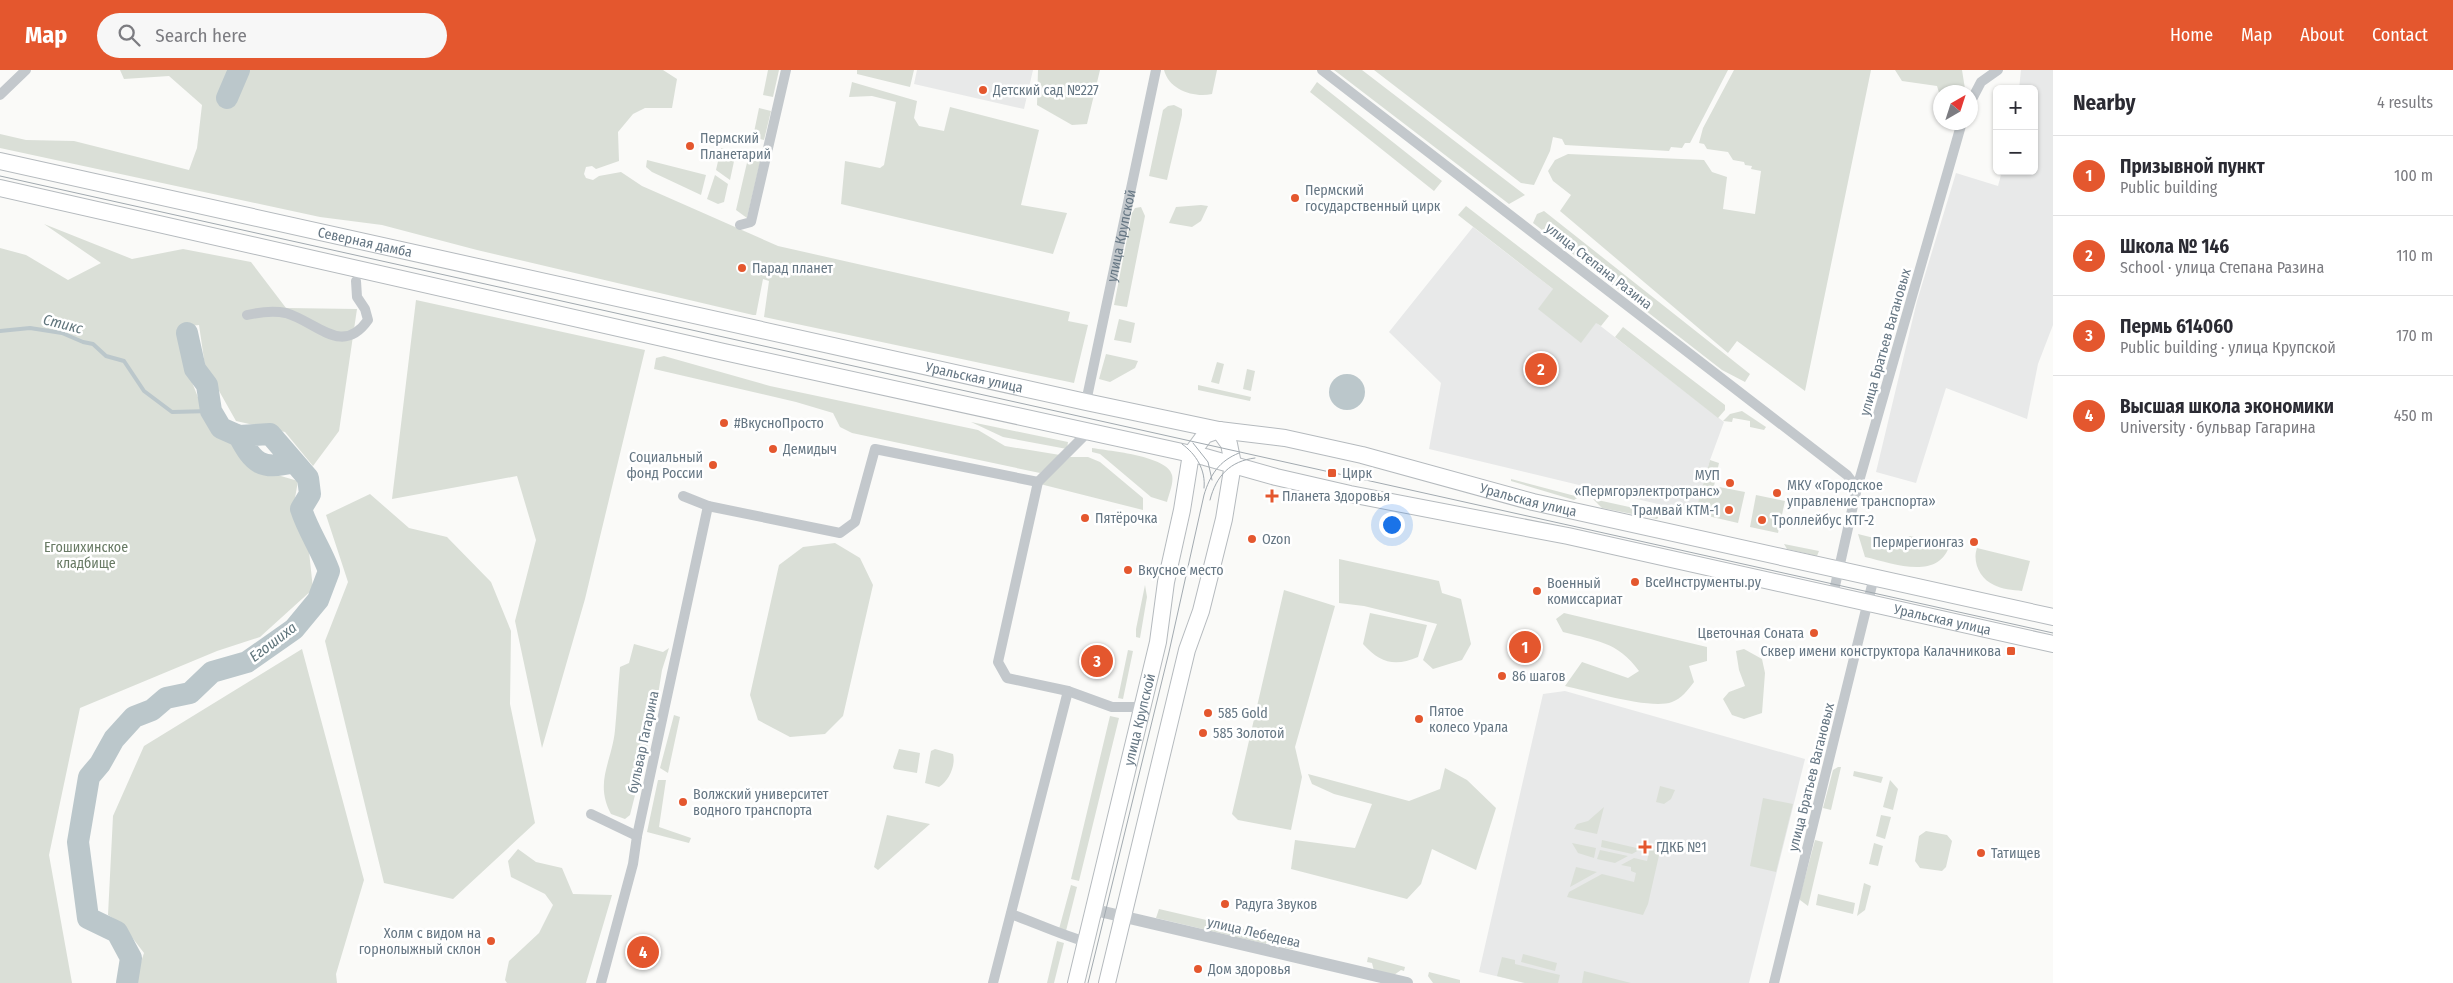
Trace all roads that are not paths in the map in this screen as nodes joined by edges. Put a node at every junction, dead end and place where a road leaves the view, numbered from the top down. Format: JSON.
{"nodes":[{"id":1,"x":26,"y":70,"type":"edge"},
{"id":2,"x":786,"y":70,"type":"edge"},
{"id":3,"x":1156,"y":70,"type":"edge"},
{"id":4,"x":1322,"y":70,"type":"edge"},
{"id":5,"x":1998,"y":70,"type":"edge"},
{"id":6,"x":1978,"y":88,"type":"edge"},
{"id":7,"x":0,"y":95,"type":"edge"},
{"id":8,"x":1960,"y":130,"type":"edge"},
{"id":9,"x":0,"y":161,"type":"edge"},
{"id":10,"x":0,"y":188,"type":"edge"},
{"id":11,"x":740,"y":225,"type":"dead end"},
{"id":12,"x":356,"y":281,"type":"dead end"},
{"id":13,"x":247,"y":315,"type":"dead end"},
{"id":14,"x":730,"y":322,"type":"joint"},
{"id":15,"x":724,"y":352,"type":"joint"},
{"id":16,"x":1086,"y":402,"type":"junction"},
{"id":17,"x":1219,"y":430,"type":"junction"},
{"id":18,"x":1089,"y":431,"type":"junction"},
{"id":19,"x":1192,"y":454,"type":"junction"},
{"id":20,"x":1233,"y":464,"type":"junction"},
{"id":21,"x":1038,"y":482,"type":"junction"},
{"id":22,"x":1857,"y":488,"type":"junction"},
{"id":23,"x":684,"y":496,"type":"dead end"},
{"id":24,"x":708,"y":506,"type":"junction"},
{"id":25,"x":1838,"y":569,"type":"junction"},
{"id":26,"x":1874,"y":578,"type":"junction"},
{"id":27,"x":1833,"y":595,"type":"junction"},
{"id":28,"x":1869,"y":603,"type":"junction"},
{"id":29,"x":2053,"y":617,"type":"edge"},
{"id":30,"x":2053,"y":644,"type":"edge"},
{"id":31,"x":1068,"y":691,"type":"junction"},
{"id":32,"x":1142,"y":707,"type":"junction"},
{"id":33,"x":591,"y":814,"type":"dead end"},
{"id":34,"x":637,"y":836,"type":"junction"},
{"id":35,"x":1095,"y":910,"type":"junction"},
{"id":36,"x":1011,"y":914,"type":"junction"},
{"id":37,"x":1123,"y":918,"type":"junction"},
{"id":38,"x":1087,"y":942,"type":"junction"},
{"id":39,"x":601,"y":983,"type":"edge"},
{"id":40,"x":994,"y":983,"type":"edge"},
{"id":41,"x":1076,"y":983,"type":"edge"},
{"id":42,"x":1107,"y":983,"type":"edge"},
{"id":43,"x":1407,"y":983,"type":"edge"},
{"id":44,"x":1774,"y":983,"type":"edge"}],
"edges":[{"from":1,"to":7,"type":"street"},
{"from":2,"to":11,"type":"street"},
{"from":3,"to":16,"type":"street","name":"улица Крупской"},
{"from":4,"to":22,"type":"street","name":"улица Степана Разина"},
{"from":5,"to":6,"type":"street"},
{"from":8,"to":22,"type":"street","name":"улица Братьев Вагановых"},
{"from":9,"to":14,"type":"main road","name":"Северная дамба"},
{"from":10,"to":15,"type":"main road","name":"Северная дамба"},
{"from":12,"to":13,"type":"street"},
{"from":14,"to":16,"type":"main road","name":"Уральская улица"},
{"from":15,"to":18,"type":"main road","name":"Уральская улица"},
{"from":16,"to":17,"type":"main road","name":"Уральская улица"},
{"from":17,"to":19,"type":"main road"},
{"from":17,"to":20,"type":"main road"},
{"from":17,"to":25,"type":"main road","name":"Уральская улица"},
{"from":18,"to":19,"type":"main road","name":"Уральская улица"},
{"from":18,"to":21,"type":"street"},
{"from":19,"to":20,"type":"main road","name":"Уральская улица"},
{"from":19,"to":32,"type":"main road","name":"улица Крупской"},
{"from":20,"to":27,"type":"main road","name":"Уральская улица"},
{"from":20,"to":37,"type":"main road"},
{"from":21,"to":24,"type":"street"},
{"from":21,"to":31,"type":"street"},
{"from":22,"to":25,"type":"street","name":"улица Братьев Вагановых"},
{"from":23,"to":24,"type":"street"},
{"from":24,"to":34,"type":"street","name":"бульвар Гагарина"},
{"from":25,"to":26,"type":"main road","name":"Уральская улица"},
{"from":25,"to":27,"type":"street"},
{"from":26,"to":28,"type":"street","name":"улица Братьев Вагановых"},
{"from":26,"to":29,"type":"main road","name":"Уральская улица"},
{"from":27,"to":28,"type":"main road","name":"Уральская улица"},
{"from":28,"to":30,"type":"main road","name":"Уральская улица"},
{"from":28,"to":44,"type":"street","name":"улица Братьев Вагановых"},
{"from":31,"to":32,"type":"street"},
{"from":31,"to":36,"type":"street"},
{"from":32,"to":35,"type":"main road","name":"улица Крупской"},
{"from":33,"to":34,"type":"street"},
{"from":34,"to":39,"type":"street","name":"бульвар Гагарина"},
{"from":35,"to":37,"type":"street","name":"улица Лебедева"},
{"from":35,"to":38,"type":"main road","name":"улица Крупской"},
{"from":36,"to":38,"type":"street"},
{"from":36,"to":40,"type":"street"},
{"from":37,"to":42,"type":"main road"},
{"from":37,"to":43,"type":"street","name":"улица Лебедева"},
{"from":38,"to":41,"type":"main road","name":"улица Крупской"}]}
